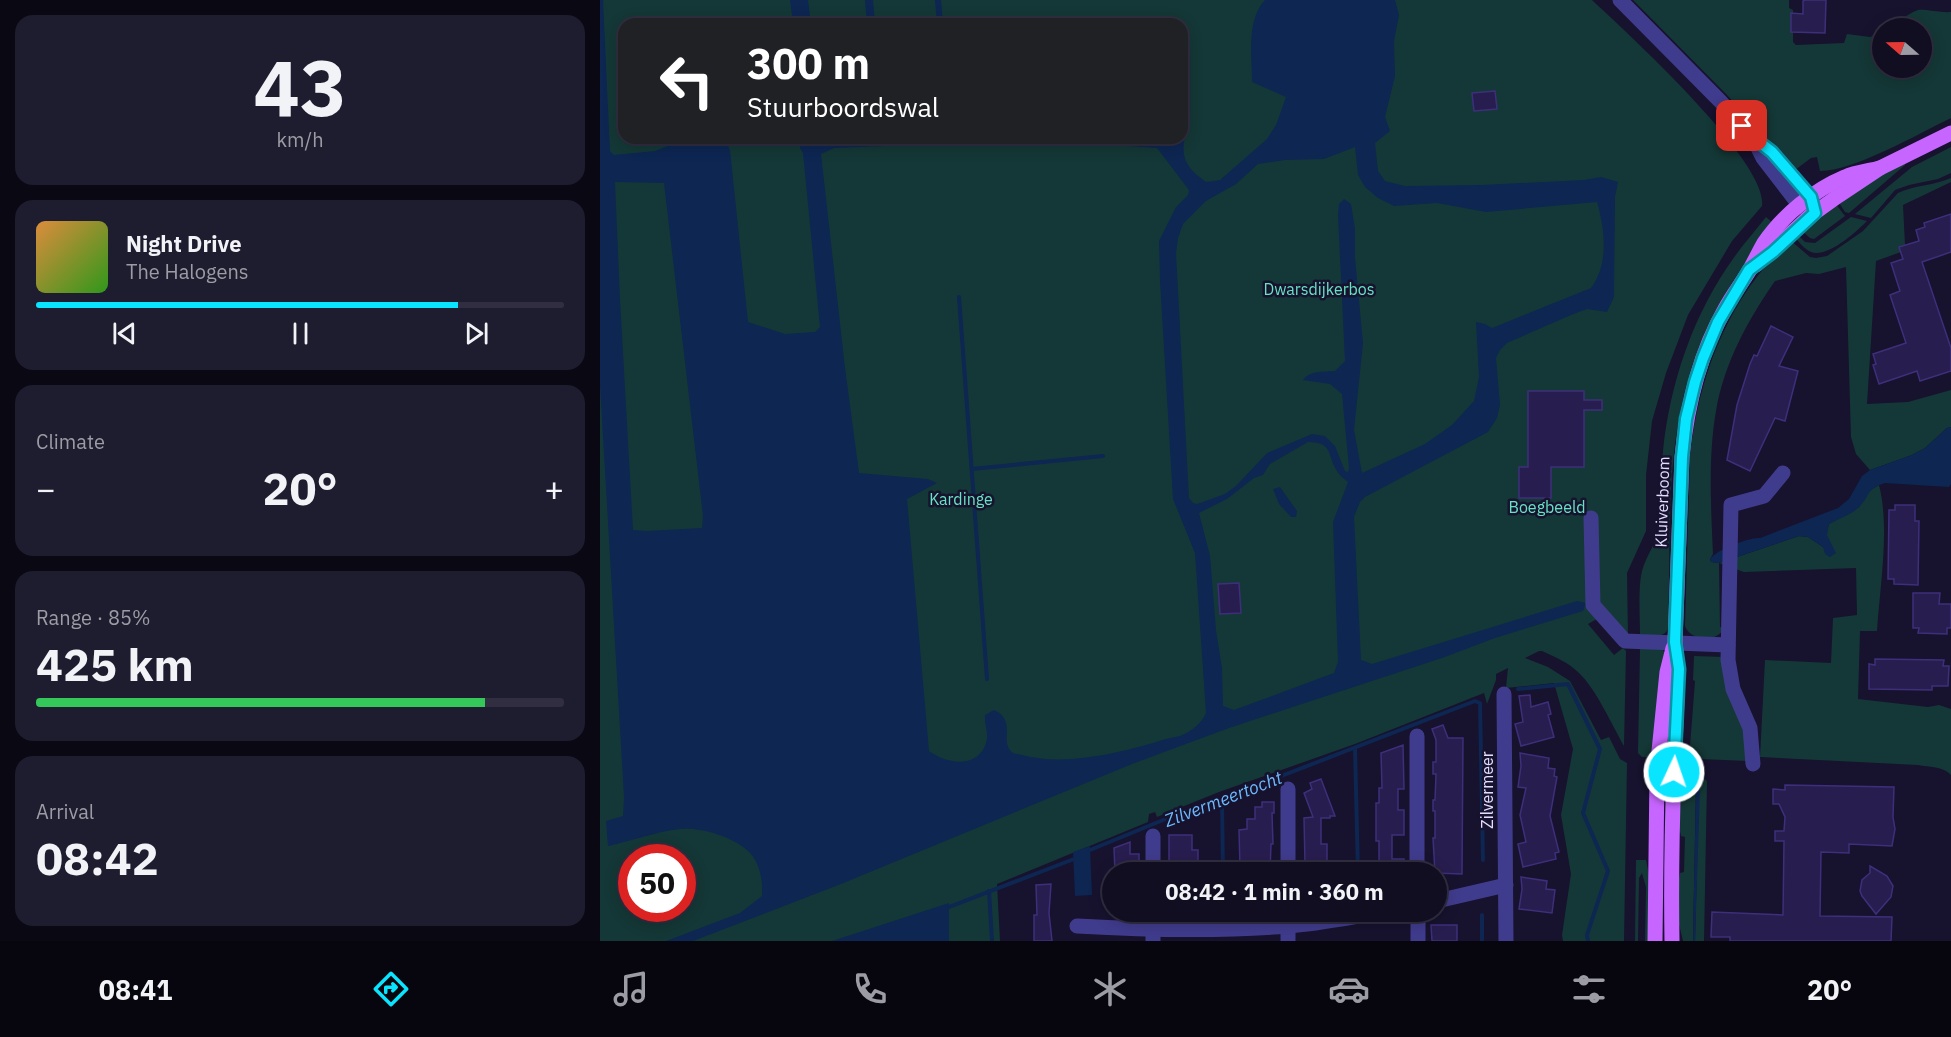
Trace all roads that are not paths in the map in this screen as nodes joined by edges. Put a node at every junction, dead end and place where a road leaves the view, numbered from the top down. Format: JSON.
{"nodes":[{"id":1,"x":1620,"y":0,"type":"edge"},
{"id":2,"x":1951,"y":133,"type":"edge"},
{"id":3,"x":1880,"y":168,"type":"junction"},
{"id":4,"x":1805,"y":201,"type":"junction"},
{"id":5,"x":1815,"y":213,"type":"junction"},
{"id":6,"x":1749,"y":270,"type":"junction"},
{"id":7,"x":1783,"y":473,"type":"dead end"},
{"id":8,"x":1591,"y":518,"type":"dead end"},
{"id":9,"x":1675,"y":642,"type":"junction"},
{"id":10,"x":1728,"y":645,"type":"junction"},
{"id":11,"x":1504,"y":694,"type":"dead end"},
{"id":12,"x":1417,"y":736,"type":"dead end"},
{"id":13,"x":1754,"y":764,"type":"dead end"},
{"id":14,"x":1288,"y":789,"type":"dead end"},
{"id":15,"x":1153,"y":836,"type":"dead end"},
{"id":16,"x":1153,"y":862,"type":"edge"},
{"id":17,"x":1288,"y":862,"type":"edge"},
{"id":18,"x":1418,"y":862,"type":"edge"},
{"id":19,"x":1506,"y":885,"type":"junction"},
{"id":20,"x":1447,"y":899,"type":"edge"},
{"id":21,"x":1315,"y":922,"type":"edge"},
{"id":22,"x":1418,"y":922,"type":"edge"},
{"id":23,"x":1077,"y":926,"type":"dead end"},
{"id":24,"x":1288,"y":926,"type":"edge"},
{"id":25,"x":1153,"y":936,"type":"edge"},
{"id":26,"x":1418,"y":941,"type":"edge"},
{"id":27,"x":1506,"y":941,"type":"edge"},
{"id":28,"x":1655,"y":941,"type":"edge"},
{"id":29,"x":1672,"y":941,"type":"edge"}],
"edges":[{"from":1,"to":4,"type":"street"},
{"from":2,"to":3,"type":"main road"},
{"from":3,"to":4,"type":"main road","name":"Kluiverboom"},
{"from":3,"to":5,"type":"main road","name":"Kluiverboom"},
{"from":4,"to":5,"type":"street"},
{"from":4,"to":6,"type":"main road","name":"Kluiverboom"},
{"from":5,"to":6,"type":"main road","name":"Kluiverboom"},
{"from":6,"to":9,"type":"main road","name":"Kluiverboom"},
{"from":7,"to":10,"type":"street"},
{"from":8,"to":9,"type":"street"},
{"from":9,"to":10,"type":"street"},
{"from":9,"to":28,"type":"main road","name":"Kluiverboom"},
{"from":9,"to":29,"type":"main road","name":"Kluiverboom"},
{"from":10,"to":13,"type":"street"},
{"from":11,"to":19,"type":"street","name":"Zilvermeer"},
{"from":12,"to":18,"type":"street"},
{"from":14,"to":17,"type":"street"},
{"from":15,"to":16,"type":"street"},
{"from":19,"to":20,"type":"street"},
{"from":19,"to":27,"type":"street","name":"Zilvermeer"},
{"from":21,"to":24,"type":"street"},
{"from":22,"to":26,"type":"street"},
{"from":23,"to":25,"type":"street"},
{"from":24,"to":25,"type":"street"}]}
